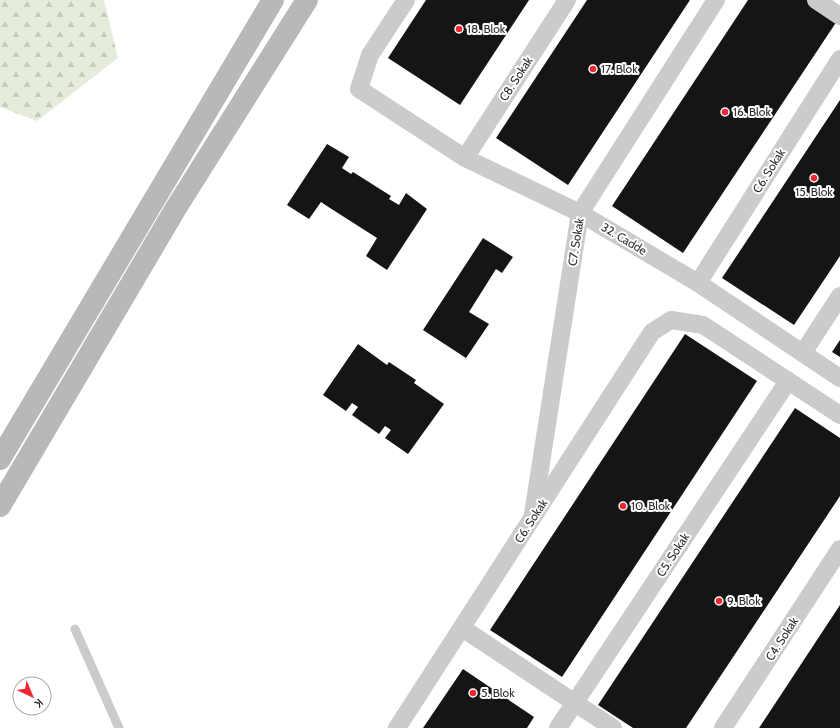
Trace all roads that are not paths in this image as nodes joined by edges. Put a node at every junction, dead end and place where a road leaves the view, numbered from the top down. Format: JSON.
{"nodes":[{"id":1,"x":273,"y":0,"type":"edge"},
{"id":2,"x":307,"y":0,"type":"edge"},
{"id":3,"x":406,"y":0,"type":"edge"},
{"id":4,"x":567,"y":0,"type":"edge"},
{"id":5,"x":716,"y":0,"type":"edge"},
{"id":6,"x":816,"y":0,"type":"edge"},
{"id":7,"x":840,"y":16,"type":"edge"},
{"id":8,"x":840,"y":59,"type":"edge"},
{"id":9,"x":465,"y":158,"type":"junction"},
{"id":10,"x":580,"y":213,"type":"junction"},
{"id":11,"x":698,"y":283,"type":"junction"},
{"id":12,"x":840,"y":296,"type":"edge"},
{"id":13,"x":803,"y":353,"type":"junction"},
{"id":14,"x":840,"y":378,"type":"edge"},
{"id":15,"x":788,"y":381,"type":"junction"},
{"id":16,"x":840,"y":415,"type":"edge"},
{"id":17,"x":0,"y":459,"type":"edge"},
{"id":18,"x":0,"y":506,"type":"edge"},
{"id":19,"x":532,"y":520,"type":"junction"},
{"id":20,"x":840,"y":549,"type":"edge"},
{"id":21,"x":462,"y":628,"type":"junction"},
{"id":22,"x":75,"y":629,"type":"dead end"},
{"id":23,"x":575,"y":703,"type":"junction"},
{"id":24,"x":119,"y":728,"type":"edge"},
{"id":25,"x":397,"y":728,"type":"edge"},
{"id":26,"x":558,"y":728,"type":"edge"},
{"id":27,"x":613,"y":728,"type":"edge"},
{"id":28,"x":723,"y":728,"type":"edge"}],
"edges":[{"from":1,"to":17,"type":"main road"},
{"from":2,"to":18,"type":"main road"},
{"from":3,"to":9,"type":"street","name":"32. Cadde"},
{"from":4,"to":9,"type":"street","name":"C8. Sokak"},
{"from":5,"to":10,"type":"street","name":"C7. Sokak"},
{"from":6,"to":7,"type":"street"},
{"from":8,"to":11,"type":"street","name":"C6. Sokak"},
{"from":9,"to":10,"type":"street","name":"32. Cadde"},
{"from":10,"to":11,"type":"street","name":"32. Cadde"},
{"from":10,"to":19,"type":"street","name":"C7. Sokak"},
{"from":11,"to":13,"type":"street","name":"32. Cadde"},
{"from":12,"to":13,"type":"street"},
{"from":13,"to":14,"type":"street","name":"32. Cadde"},
{"from":15,"to":16,"type":"street"},
{"from":15,"to":19,"type":"street","name":"C6. Sokak"},
{"from":15,"to":23,"type":"street","name":"C5. Sokak"},
{"from":19,"to":21,"type":"street","name":"C6. Sokak"},
{"from":20,"to":28,"type":"street","name":"C4. Sokak"},
{"from":21,"to":23,"type":"street"},
{"from":21,"to":25,"type":"street","name":"C6. Sokak"},
{"from":22,"to":24,"type":"lane"},
{"from":23,"to":26,"type":"street","name":"C5. Sokak"},
{"from":23,"to":27,"type":"street"}]}
